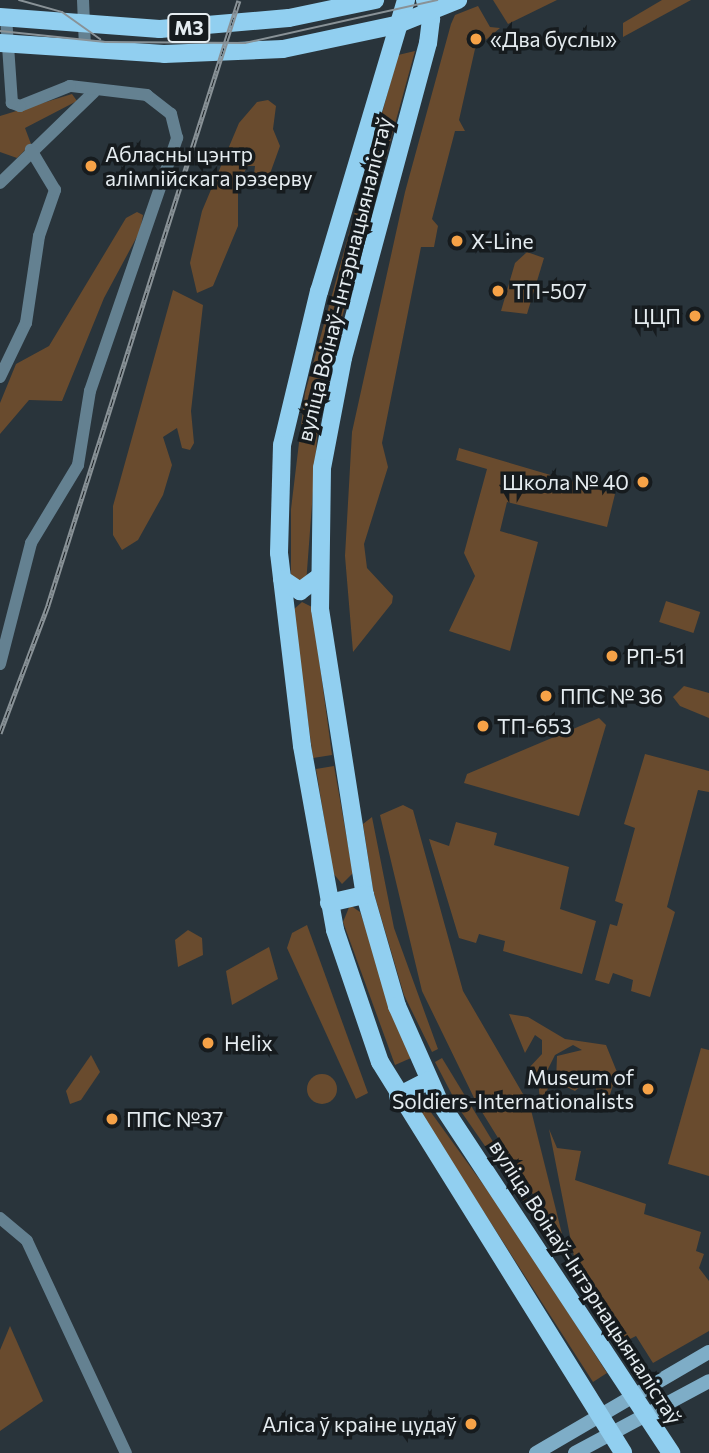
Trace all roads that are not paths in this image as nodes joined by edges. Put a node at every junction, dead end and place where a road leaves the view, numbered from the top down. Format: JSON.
{"nodes":[{"id":1,"x":83,"y":0,"type":"edge"},
{"id":2,"x":375,"y":0,"type":"edge"},
{"id":3,"x":406,"y":0,"type":"edge"},
{"id":4,"x":458,"y":0,"type":"edge"},
{"id":5,"x":428,"y":5,"type":"edge"},
{"id":6,"x":3,"y":18,"type":"edge"},
{"id":7,"x":396,"y":25,"type":"junction"},
{"id":8,"x":85,"y":27,"type":"junction"},
{"id":9,"x":3,"y":43,"type":"edge"},
{"id":10,"x":85,"y":48,"type":"junction"},
{"id":11,"x":94,"y":92,"type":"junction"},
{"id":12,"x":6,"y":106,"type":"edge"},
{"id":13,"x":31,"y":150,"type":"junction"},
{"id":14,"x":0,"y":183,"type":"edge"},
{"id":15,"x":0,"y":377,"type":"edge"},
{"id":16,"x":319,"y":577,"type":"junction"},
{"id":17,"x":282,"y":579,"type":"junction"},
{"id":18,"x":320,"y":609,"type":"junction"},
{"id":19,"x":285,"y":612,"type":"junction"},
{"id":20,"x":0,"y":664,"type":"edge"},
{"id":21,"x":365,"y":895,"type":"junction"},
{"id":22,"x":329,"y":903,"type":"junction"},
{"id":23,"x":429,"y":1080,"type":"junction"},
{"id":24,"x":398,"y":1096,"type":"junction"},
{"id":25,"x":4,"y":1220,"type":"edge"},
{"id":26,"x":709,"y":1352,"type":"edge"},
{"id":27,"x":709,"y":1381,"type":"edge"},
{"id":28,"x":634,"y":1393,"type":"junction"},
{"id":29,"x":600,"y":1414,"type":"junction"},
{"id":30,"x":648,"y":1416,"type":"junction"},
{"id":31,"x":613,"y":1434,"type":"junction"},
{"id":32,"x":126,"y":1453,"type":"edge"},
{"id":33,"x":536,"y":1453,"type":"edge"},
{"id":34,"x":575,"y":1453,"type":"edge"},
{"id":35,"x":623,"y":1453,"type":"edge"},
{"id":36,"x":671,"y":1453,"type":"edge"}],
"edges":[{"from":1,"to":8,"type":"street"},
{"from":2,"to":8,"type":"main road","number":"М3"},
{"from":3,"to":7,"type":"main road","name":"вуліца Воінаў-Інтэрнацыяналістаў"},
{"from":4,"to":5,"type":"main road","number":"М3"},
{"from":5,"to":7,"type":"main road","number":"М3"},
{"from":5,"to":16,"type":"main road","name":"вуліца Воінаў-Інтэрнацыяналістаў"},
{"from":6,"to":8,"type":"main road","number":"М3"},
{"from":6,"to":9,"type":"street"},
{"from":7,"to":10,"type":"main road","number":"М3"},
{"from":7,"to":17,"type":"main road","name":"вуліца Воінаў-Інтэрнацыяналістаў"},
{"from":8,"to":10,"type":"street"},
{"from":9,"to":10,"type":"main road","number":"М3"},
{"from":9,"to":12,"type":"street"},
{"from":11,"to":12,"type":"street"},
{"from":11,"to":13,"type":"street"},
{"from":11,"to":20,"type":"street"},
{"from":13,"to":14,"type":"street"},
{"from":13,"to":15,"type":"street"},
{"from":16,"to":17,"type":"main road"},
{"from":16,"to":18,"type":"main road","name":"вуліца Воінаў-Інтэрнацыяналістаў"},
{"from":17,"to":19,"type":"main road","name":"вуліца Воінаў-Інтэрнацыяналістаў"},
{"from":18,"to":19,"type":"main road"},
{"from":18,"to":21,"type":"main road","name":"вуліца Воінаў-Інтэрнацыяналістаў"},
{"from":19,"to":22,"type":"main road","name":"вуліца Воінаў-Інтэрнацыяналістаў"},
{"from":21,"to":22,"type":"main road"},
{"from":21,"to":23,"type":"main road","name":"вуліца Воінаў-Інтэрнацыяналістаў"},
{"from":22,"to":24,"type":"main road","name":"вуліца Воінаў-Інтэрнацыяналістаў"},
{"from":23,"to":24,"type":"main road"},
{"from":23,"to":28,"type":"main road","name":"вуліца Воінаў-Інтэрнацыяналістаў"},
{"from":24,"to":29,"type":"main road","name":"вуліца Воінаў-Інтэрнацыяналістаў"},
{"from":25,"to":32,"type":"street"},
{"from":26,"to":28,"type":"main road"},
{"from":27,"to":30,"type":"main road"},
{"from":28,"to":29,"type":"main road"},
{"from":28,"to":30,"type":"main road","name":"вуліца Воінаў-Інтэрнацыяналістаў"},
{"from":29,"to":31,"type":"main road","name":"вуліца Воінаў-Інтэрнацыяналістаў"},
{"from":29,"to":33,"type":"main road"},
{"from":30,"to":31,"type":"main road"},
{"from":30,"to":36,"type":"main road","name":"вуліца Воінаў-Інтэрнацыяналістаў"},
{"from":31,"to":34,"type":"main road"},
{"from":31,"to":35,"type":"main road","name":"вуліца Воінаў-Інтэрнацыяналістаў"}]}
